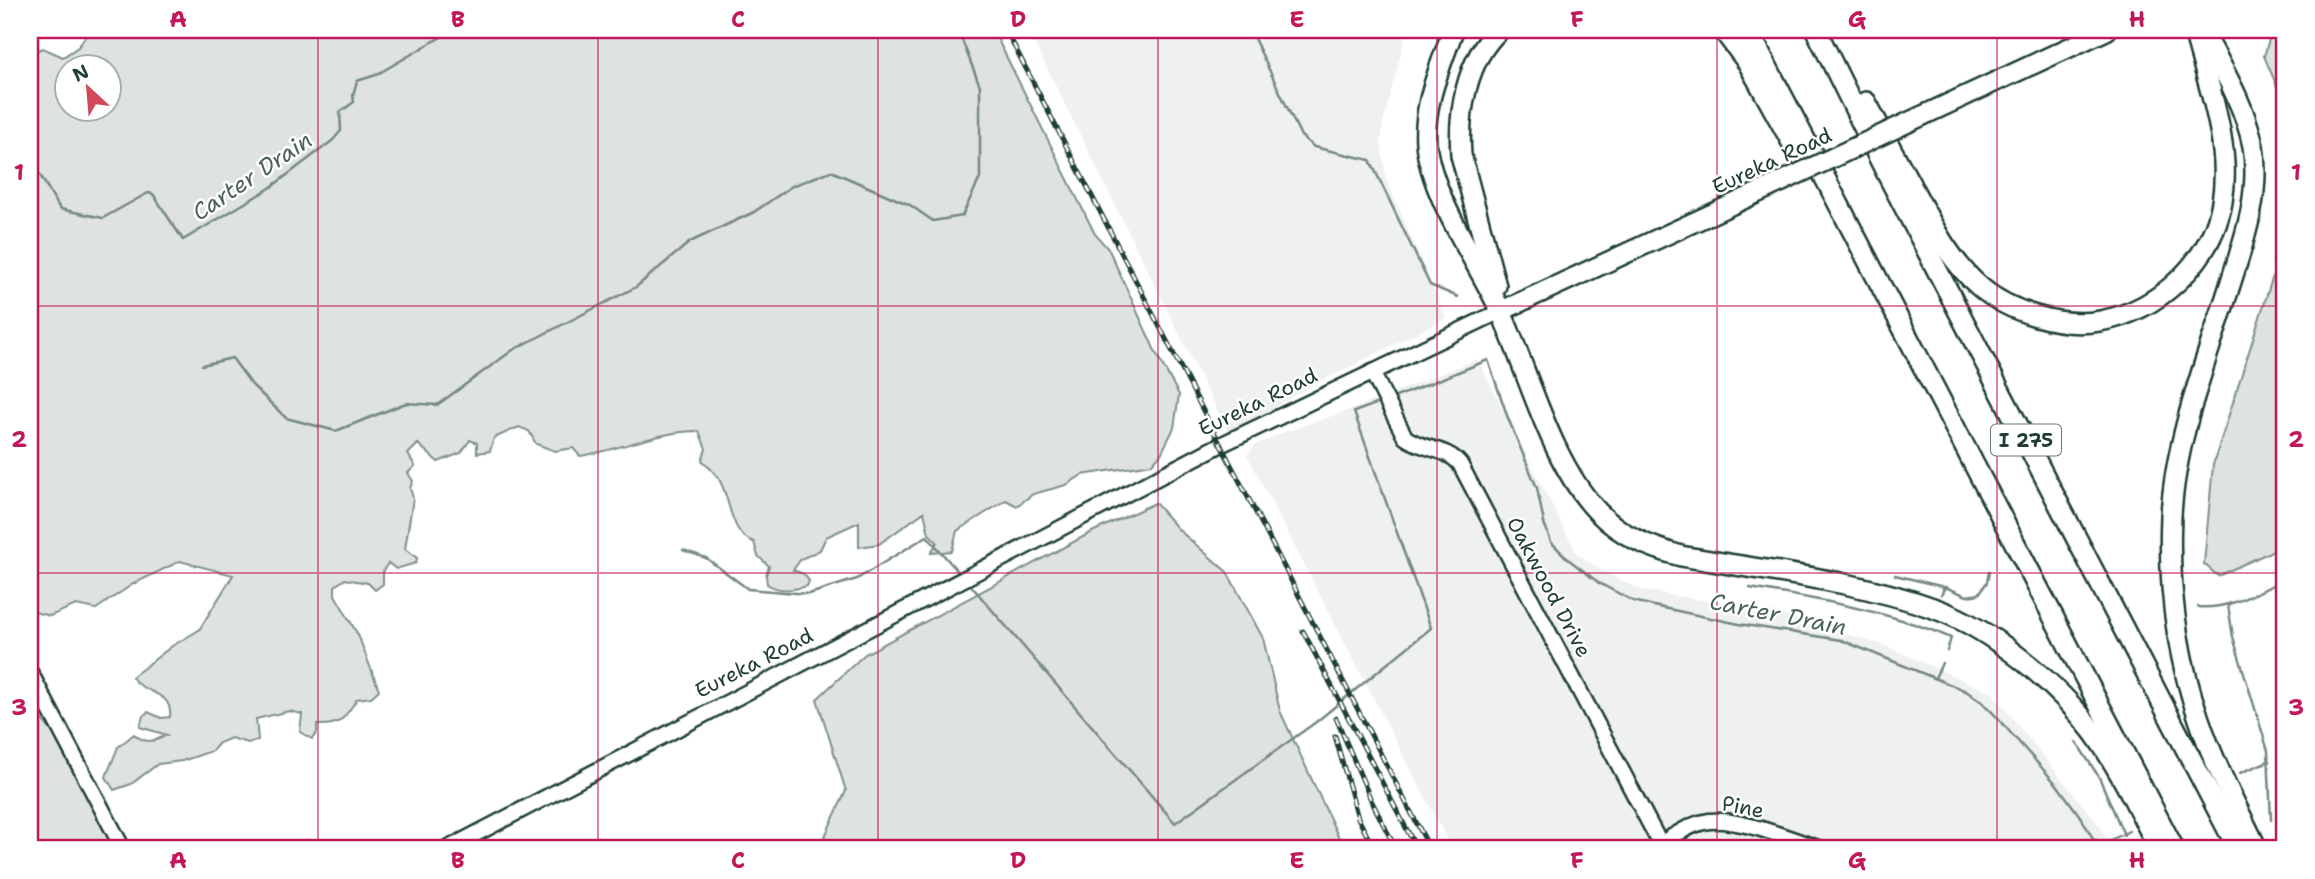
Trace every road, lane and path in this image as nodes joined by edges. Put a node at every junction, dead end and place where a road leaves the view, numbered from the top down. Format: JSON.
{"nodes":[{"id":1,"x":1453,"y":30,"type":"edge"},
{"id":2,"x":1499,"y":30,"type":"edge"},
{"id":3,"x":1723,"y":30,"type":"edge"},
{"id":4,"x":1748,"y":30,"type":"edge"},
{"id":5,"x":1816,"y":30,"type":"edge"},
{"id":6,"x":1825,"y":30,"type":"edge"},
{"id":7,"x":2107,"y":30,"type":"edge"},
{"id":8,"x":2193,"y":30,"type":"edge"},
{"id":9,"x":2202,"y":30,"type":"edge"},
{"id":10,"x":1501,"y":312,"type":"junction"},
{"id":11,"x":1909,"y":340,"type":"junction"},
{"id":12,"x":1371,"y":372,"type":"junction"},
{"id":13,"x":30,"y":673,"type":"edge"},
{"id":14,"x":1662,"y":847,"type":"edge"},
{"id":15,"x":123,"y":849,"type":"edge"},
{"id":16,"x":447,"y":849,"type":"edge"},
{"id":17,"x":1821,"y":849,"type":"edge"},
{"id":18,"x":2159,"y":849,"type":"edge"},
{"id":19,"x":2174,"y":849,"type":"edge"},
{"id":20,"x":2238,"y":849,"type":"edge"},
{"id":21,"x":2257,"y":849,"type":"edge"}],
"edges":[{"from":1,"to":10,"type":"highway"},
{"from":2,"to":10,"type":"highway"},
{"from":3,"to":11,"type":"highway"},
{"from":4,"to":11,"type":"highway","number":"I 275"},
{"from":5,"to":20,"type":"highway","number":"I 275"},
{"from":6,"to":8,"type":"highway"},
{"from":7,"to":10,"type":"main road","name":"Eureka Road","bridge":true},
{"from":9,"to":21,"type":"highway"},
{"from":10,"to":12,"type":"street","name":"Eureka Road"},
{"from":10,"to":18,"type":"highway"},
{"from":11,"to":19,"type":"highway","number":"I 275"},
{"from":12,"to":14,"type":"street","name":"Oakwood Drive"},
{"from":12,"to":16,"type":"street","name":"Eureka Road"},
{"from":13,"to":15,"type":"street"},
{"from":14,"to":17,"type":"street","name":"Pine"}]}
